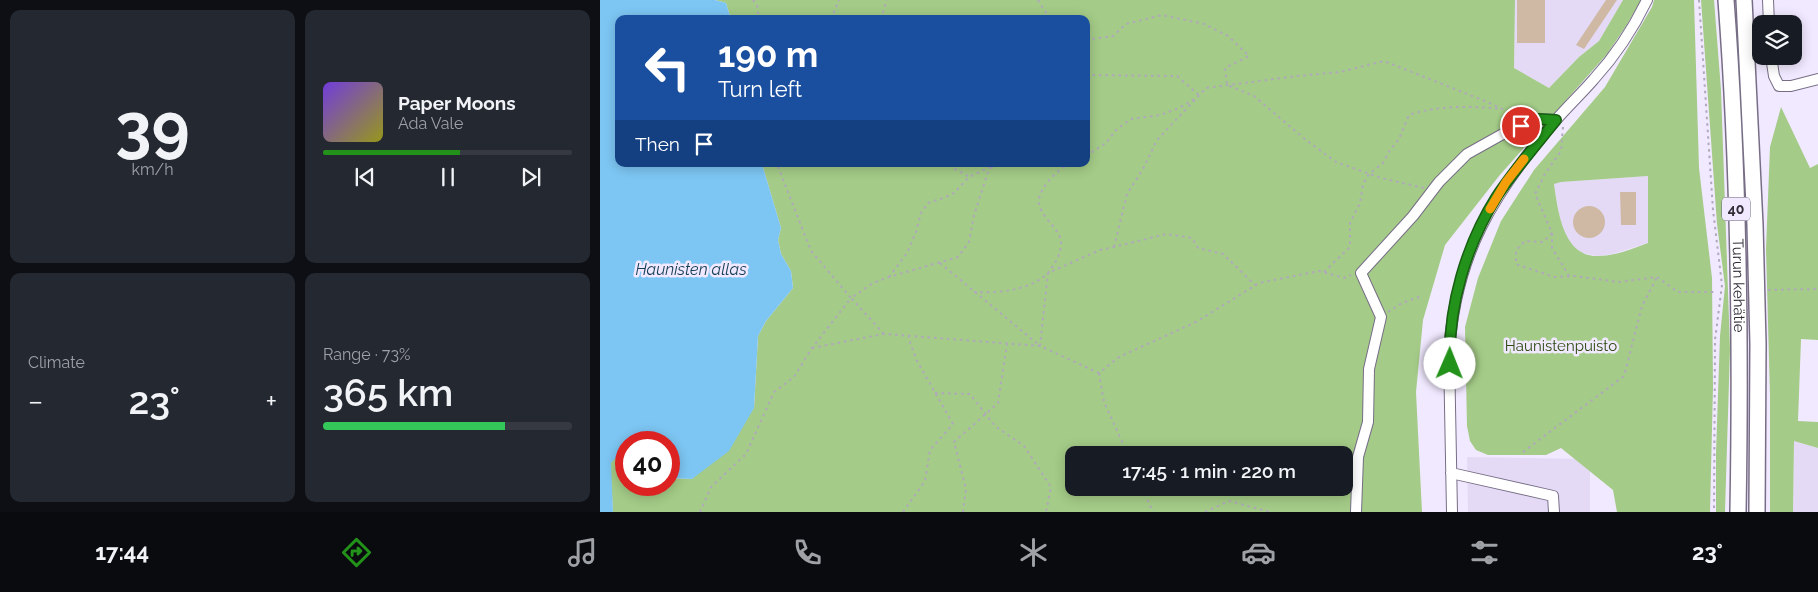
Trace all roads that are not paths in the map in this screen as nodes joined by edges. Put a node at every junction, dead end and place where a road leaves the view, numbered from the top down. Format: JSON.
{"nodes":[{"id":1,"x":1647,"y":0,"type":"edge"},
{"id":2,"x":1726,"y":0,"type":"edge"},
{"id":3,"x":1744,"y":0,"type":"edge"},
{"id":4,"x":1768,"y":0,"type":"edge"},
{"id":5,"x":1769,"y":15,"type":"edge"},
{"id":6,"x":1772,"y":65,"type":"edge"},
{"id":7,"x":1818,"y":79,"type":"edge"},
{"id":8,"x":1560,"y":123,"type":"junction"},
{"id":9,"x":1451,"y":473,"type":"junction"},
{"id":10,"x":1356,"y":512,"type":"edge"},
{"id":11,"x":1452,"y":512,"type":"edge"},
{"id":12,"x":1554,"y":512,"type":"edge"},
{"id":13,"x":1738,"y":512,"type":"edge"},
{"id":14,"x":1757,"y":512,"type":"edge"}],
"edges":[{"from":1,"to":8,"type":"street"},
{"from":2,"to":13,"type":"highway","name":"Turun kehätie","number":"40"},
{"from":3,"to":14,"type":"highway","name":"Turun kehätie","number":"40"},
{"from":4,"to":5,"type":"street"},
{"from":6,"to":7,"type":"street"},
{"from":8,"to":9,"type":"street"},
{"from":8,"to":10,"type":"street"},
{"from":9,"to":11,"type":"street"},
{"from":9,"to":12,"type":"street"}]}
